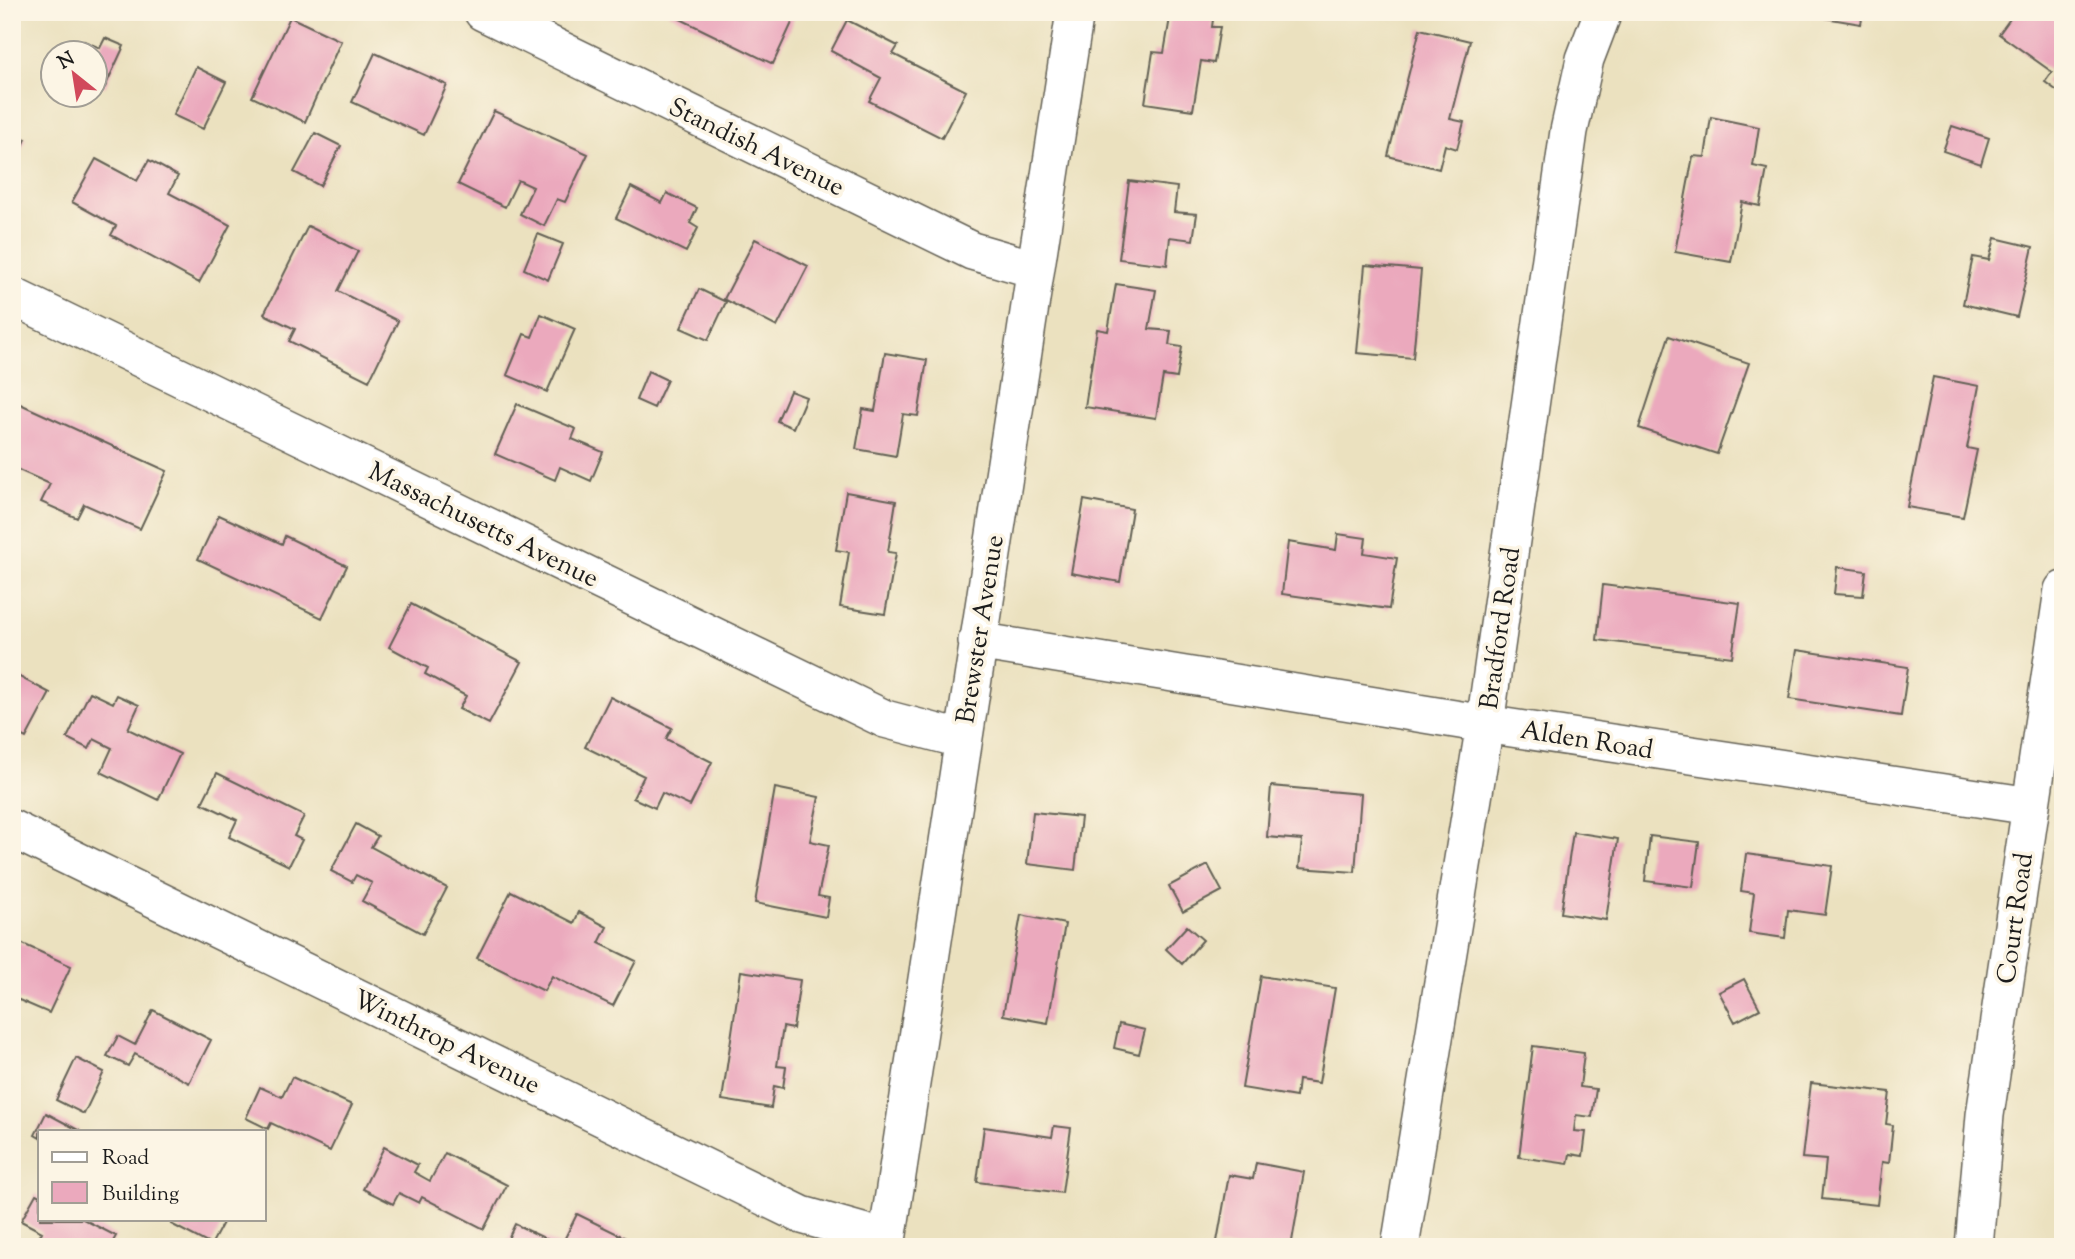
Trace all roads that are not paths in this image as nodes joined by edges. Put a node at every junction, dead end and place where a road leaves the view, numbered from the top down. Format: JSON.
{"nodes":[{"id":1,"x":483,"y":12,"type":"edge"},
{"id":2,"x":1074,"y":12,"type":"edge"},
{"id":3,"x":1603,"y":12,"type":"edge"},
{"id":4,"x":1034,"y":268,"type":"junction"},
{"id":5,"x":12,"y":296,"type":"edge"},
{"id":6,"x":2062,"y":598,"type":"edge"},
{"id":7,"x":977,"y":641,"type":"junction"},
{"id":8,"x":1485,"y":724,"type":"junction"},
{"id":9,"x":961,"y":739,"type":"junction"},
{"id":10,"x":2031,"y":806,"type":"junction"},
{"id":11,"x":12,"y":829,"type":"edge"},
{"id":12,"x":886,"y":1243,"type":"edge"},
{"id":13,"x":1400,"y":1247,"type":"edge"},
{"id":14,"x":1974,"y":1247,"type":"edge"}],
"edges":[{"from":1,"to":4,"type":"street","name":"Standish Avenue"},
{"from":2,"to":4,"type":"street","name":"Brewster Avenue"},
{"from":3,"to":8,"type":"street","name":"Bradford Road"},
{"from":4,"to":7,"type":"street","name":"Brewster Avenue"},
{"from":5,"to":9,"type":"street","name":"Massachusetts Avenue"},
{"from":6,"to":10,"type":"street","name":"Court Road"},
{"from":7,"to":8,"type":"street","name":"Alden Road"},
{"from":7,"to":9,"type":"street","name":"Brewster Avenue"},
{"from":8,"to":10,"type":"street","name":"Alden Road"},
{"from":8,"to":13,"type":"street","name":"Bradford Road"},
{"from":9,"to":12,"type":"street","name":"Brewster Avenue"},
{"from":10,"to":14,"type":"street","name":"Court Road"},
{"from":11,"to":12,"type":"street","name":"Winthrop Avenue"}]}
